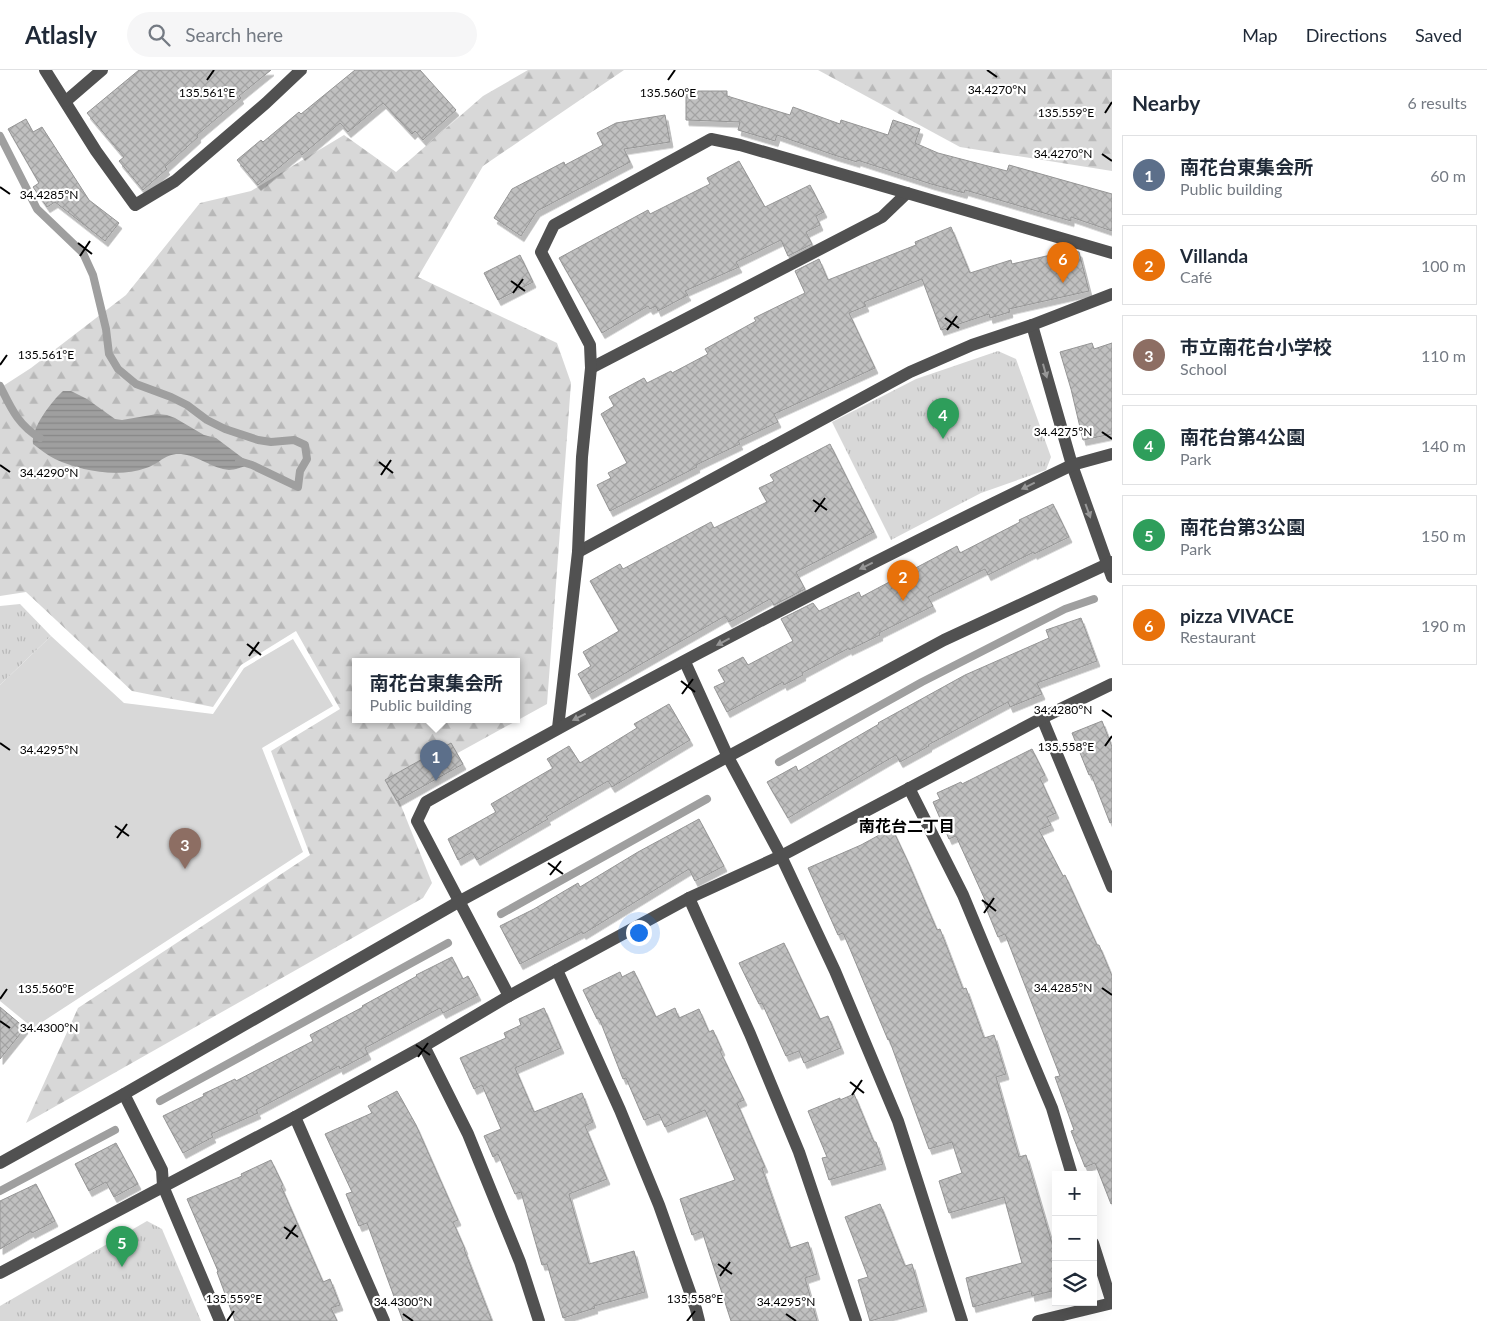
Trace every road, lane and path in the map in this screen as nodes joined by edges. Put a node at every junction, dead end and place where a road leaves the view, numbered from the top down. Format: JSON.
{"nodes":[{"id":1,"x":46,"y":70,"type":"edge"},
{"id":2,"x":102,"y":70,"type":"edge"},
{"id":3,"x":301,"y":70,"type":"edge"},
{"id":4,"x":66,"y":101,"type":"junction"},
{"id":5,"x":906,"y":192,"type":"junction"},
{"id":6,"x":1112,"y":253,"type":"edge"},
{"id":7,"x":1112,"y":294,"type":"edge"},
{"id":8,"x":1032,"y":324,"type":"junction"},
{"id":9,"x":591,"y":368,"type":"junction"},
{"id":10,"x":1112,"y":454,"type":"edge"},
{"id":11,"x":1072,"y":465,"type":"junction"},
{"id":12,"x":578,"y":552,"type":"junction"},
{"id":13,"x":1110,"y":562,"type":"edge"},
{"id":14,"x":1112,"y":576,"type":"edge"},
{"id":15,"x":685,"y":662,"type":"junction"},
{"id":16,"x":1112,"y":684,"type":"edge"},
{"id":17,"x":1042,"y":718,"type":"junction"},
{"id":18,"x":558,"y":728,"type":"junction"},
{"id":19,"x":728,"y":757,"type":"junction"},
{"id":20,"x":909,"y":788,"type":"junction"},
{"id":21,"x":781,"y":856,"type":"junction"},
{"id":22,"x":1112,"y":887,"type":"edge"},
{"id":23,"x":689,"y":898,"type":"junction"},
{"id":24,"x":460,"y":901,"type":"junction"},
{"id":25,"x":557,"y":970,"type":"junction"},
{"id":26,"x":509,"y":996,"type":"junction"},
{"id":27,"x":424,"y":1046,"type":"junction"},
{"id":28,"x":124,"y":1094,"type":"junction"},
{"id":29,"x":295,"y":1117,"type":"junction"},
{"id":30,"x":0,"y":1162,"type":"edge"},
{"id":31,"x":1071,"y":1171,"type":"edge"},
{"id":32,"x":163,"y":1186,"type":"junction"},
{"id":33,"x":1097,"y":1256,"type":"edge"},
{"id":34,"x":0,"y":1273,"type":"edge"},
{"id":35,"x":1112,"y":1303,"type":"edge"},
{"id":36,"x":220,"y":1321,"type":"edge"},
{"id":37,"x":384,"y":1321,"type":"edge"},
{"id":38,"x":539,"y":1321,"type":"edge"},
{"id":39,"x":699,"y":1321,"type":"edge"},
{"id":40,"x":856,"y":1321,"type":"edge"},
{"id":41,"x":962,"y":1321,"type":"edge"},
{"id":42,"x":1038,"y":1321,"type":"edge"}],
"edges":[{"from":1,"to":4,"type":"street"},
{"from":2,"to":4,"type":"street"},
{"from":3,"to":4,"type":"street"},
{"from":5,"to":6,"type":"street"},
{"from":5,"to":9,"type":"street"},
{"from":5,"to":9,"type":"street"},
{"from":7,"to":8,"type":"street"},
{"from":8,"to":11,"type":"street","one_way":true},
{"from":8,"to":12,"type":"street"},
{"from":9,"to":12,"type":"street"},
{"from":10,"to":11,"type":"street"},
{"from":11,"to":13,"type":"street","one_way":true},
{"from":11,"to":15,"type":"street","one_way":true},
{"from":12,"to":18,"type":"street"},
{"from":13,"to":14,"type":"street"},
{"from":13,"to":19,"type":"street"},
{"from":15,"to":18,"type":"street","one_way":true},
{"from":15,"to":19,"type":"street"},
{"from":16,"to":17,"type":"street"},
{"from":17,"to":20,"type":"street"},
{"from":17,"to":22,"type":"street"},
{"from":18,"to":24,"type":"street"},
{"from":19,"to":21,"type":"street"},
{"from":19,"to":24,"type":"street"},
{"from":20,"to":21,"type":"street"},
{"from":20,"to":31,"type":"street"},
{"from":21,"to":23,"type":"street"},
{"from":21,"to":41,"type":"street"},
{"from":23,"to":25,"type":"street"},
{"from":23,"to":40,"type":"street"},
{"from":24,"to":26,"type":"street"},
{"from":24,"to":28,"type":"street"},
{"from":25,"to":26,"type":"street"},
{"from":25,"to":39,"type":"street"},
{"from":26,"to":27,"type":"street"},
{"from":27,"to":29,"type":"street"},
{"from":27,"to":38,"type":"street"},
{"from":28,"to":30,"type":"street"},
{"from":28,"to":32,"type":"street"},
{"from":29,"to":32,"type":"street"},
{"from":29,"to":37,"type":"street"},
{"from":32,"to":34,"type":"street"},
{"from":32,"to":36,"type":"street"},
{"from":33,"to":35,"type":"street"},
{"from":35,"to":42,"type":"street"}]}
